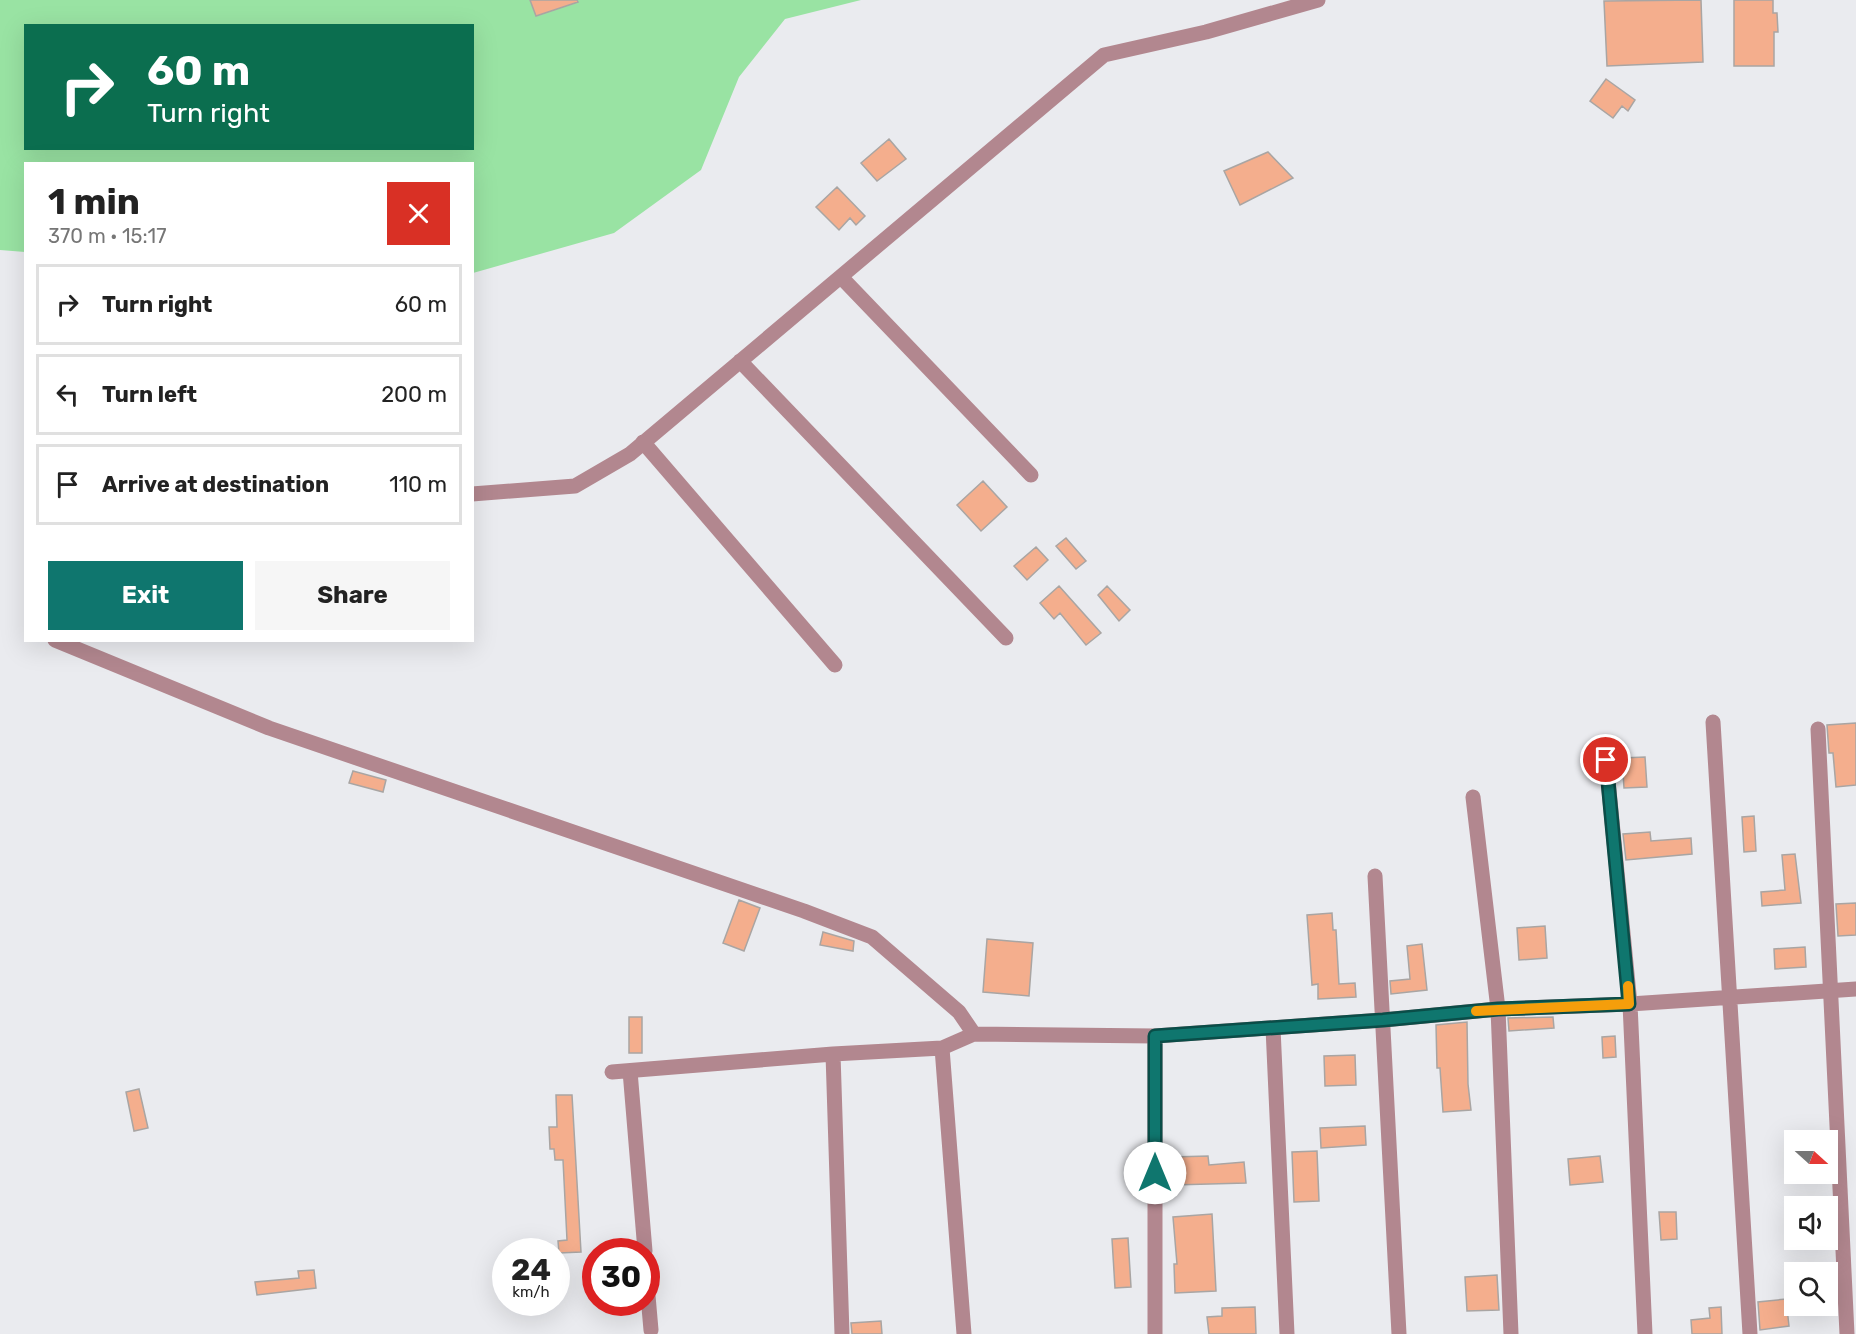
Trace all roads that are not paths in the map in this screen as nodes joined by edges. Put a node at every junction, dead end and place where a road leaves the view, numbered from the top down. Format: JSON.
{"nodes":[{"id":1,"x":1318,"y":0,"type":"edge"},
{"id":2,"x":841,"y":277,"type":"junction"},
{"id":3,"x":740,"y":361,"type":"junction"},
{"id":4,"x":644,"y":442,"type":"junction"},
{"id":5,"x":1031,"y":476,"type":"dead end"},
{"id":6,"x":474,"y":494,"type":"edge"},
{"id":7,"x":1006,"y":638,"type":"dead end"},
{"id":8,"x":60,"y":642,"type":"edge"},
{"id":9,"x":836,"y":666,"type":"dead end"},
{"id":10,"x":1713,"y":722,"type":"dead end"},
{"id":11,"x":1818,"y":729,"type":"dead end"},
{"id":12,"x":1606,"y":760,"type":"dead end"},
{"id":13,"x":1473,"y":797,"type":"dead end"},
{"id":14,"x":1375,"y":876,"type":"dead end"},
{"id":15,"x":1856,"y":989,"type":"edge"},
{"id":16,"x":1830,"y":990,"type":"junction"},
{"id":17,"x":1730,"y":997,"type":"junction"},
{"id":18,"x":1629,"y":1004,"type":"junction"},
{"id":19,"x":1498,"y":1009,"type":"junction"},
{"id":20,"x":1383,"y":1020,"type":"junction"},
{"id":21,"x":1273,"y":1028,"type":"junction"},
{"id":22,"x":974,"y":1034,"type":"junction"},
{"id":23,"x":1155,"y":1036,"type":"junction"},
{"id":24,"x":942,"y":1048,"type":"junction"},
{"id":25,"x":833,"y":1054,"type":"junction"},
{"id":26,"x":630,"y":1071,"type":"junction"},
{"id":27,"x":612,"y":1072,"type":"dead end"},
{"id":28,"x":644,"y":1238,"type":"edge"},
{"id":29,"x":650,"y":1316,"type":"edge"},
{"id":30,"x":651,"y":1330,"type":"dead end"},
{"id":31,"x":842,"y":1334,"type":"edge"},
{"id":32,"x":964,"y":1334,"type":"edge"},
{"id":33,"x":1155,"y":1334,"type":"edge"},
{"id":34,"x":1287,"y":1334,"type":"edge"},
{"id":35,"x":1399,"y":1334,"type":"edge"},
{"id":36,"x":1511,"y":1334,"type":"edge"},
{"id":37,"x":1645,"y":1334,"type":"edge"},
{"id":38,"x":1750,"y":1334,"type":"edge"},
{"id":39,"x":1846,"y":1334,"type":"edge"}],
"edges":[{"from":1,"to":2,"type":"street"},
{"from":2,"to":3,"type":"street"},
{"from":2,"to":5,"type":"street"},
{"from":3,"to":4,"type":"street"},
{"from":3,"to":7,"type":"street"},
{"from":4,"to":6,"type":"street"},
{"from":4,"to":9,"type":"street"},
{"from":8,"to":22,"type":"street"},
{"from":10,"to":17,"type":"street"},
{"from":11,"to":16,"type":"street"},
{"from":12,"to":18,"type":"street"},
{"from":13,"to":19,"type":"street"},
{"from":14,"to":20,"type":"street"},
{"from":15,"to":16,"type":"street"},
{"from":16,"to":17,"type":"street"},
{"from":16,"to":39,"type":"street"},
{"from":17,"to":18,"type":"street"},
{"from":17,"to":38,"type":"street"},
{"from":18,"to":19,"type":"street"},
{"from":18,"to":37,"type":"street"},
{"from":19,"to":20,"type":"street"},
{"from":19,"to":36,"type":"street"},
{"from":20,"to":21,"type":"street"},
{"from":20,"to":35,"type":"street"},
{"from":21,"to":23,"type":"street"},
{"from":21,"to":34,"type":"street"},
{"from":22,"to":23,"type":"street"},
{"from":22,"to":24,"type":"street"},
{"from":23,"to":33,"type":"street"},
{"from":24,"to":25,"type":"street"},
{"from":24,"to":32,"type":"street"},
{"from":25,"to":26,"type":"street"},
{"from":25,"to":31,"type":"street"},
{"from":26,"to":27,"type":"street"},
{"from":26,"to":28,"type":"street"},
{"from":29,"to":30,"type":"street"}]}
